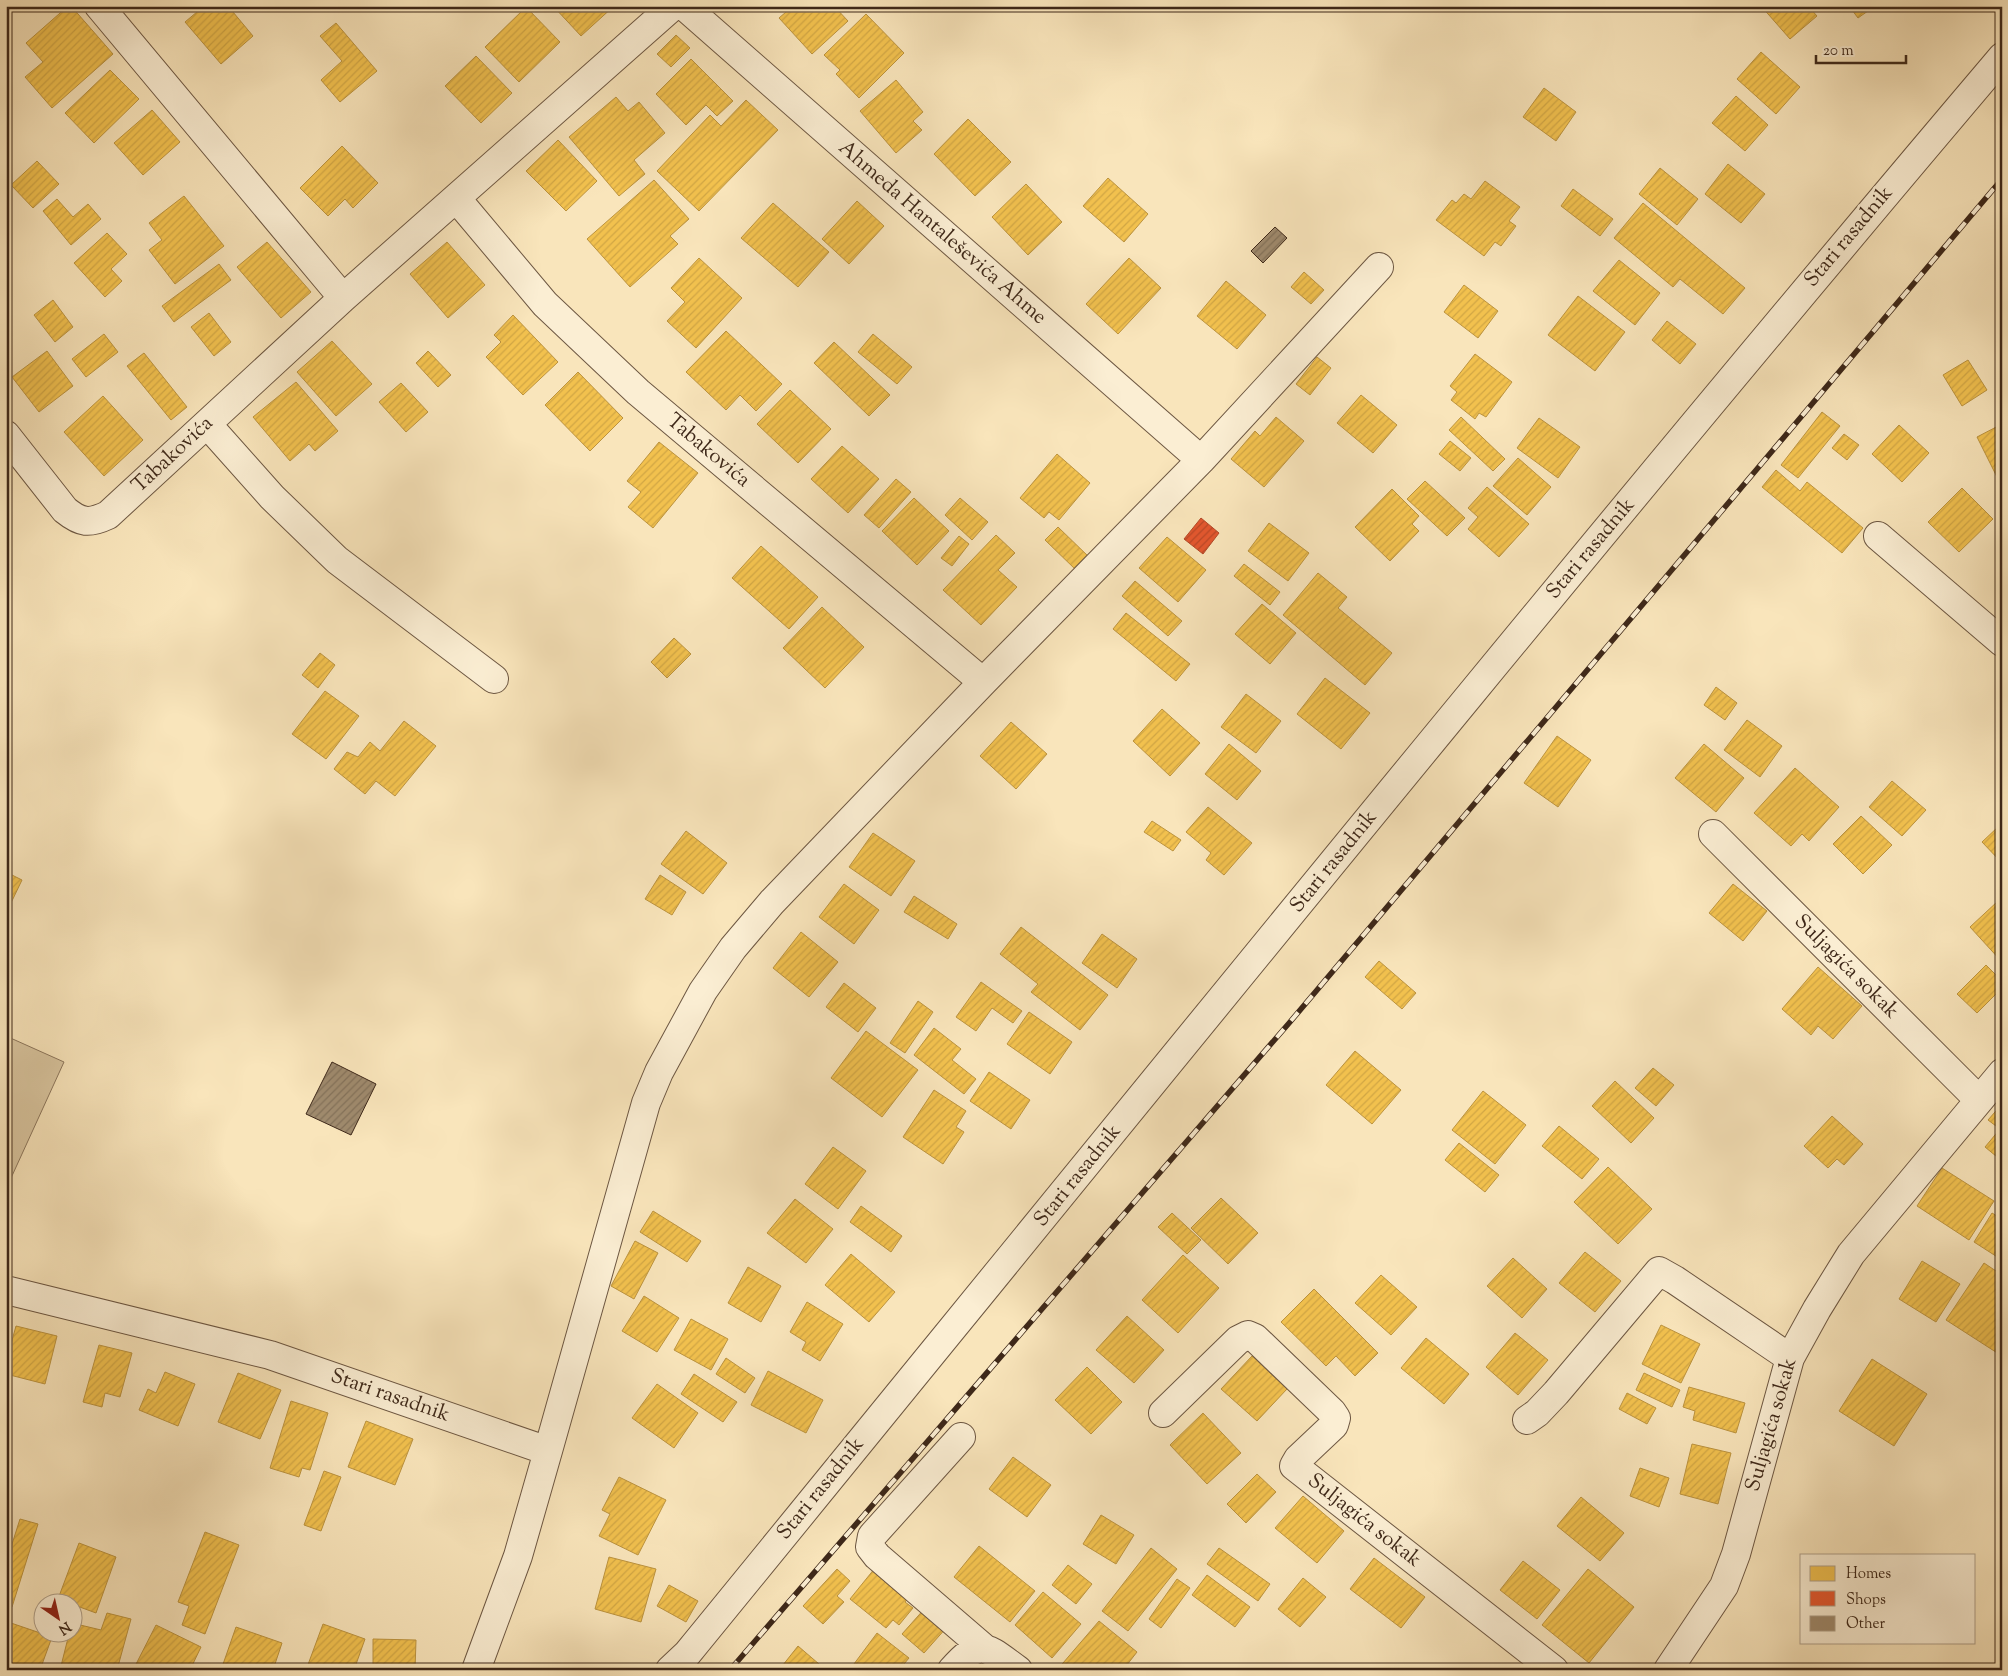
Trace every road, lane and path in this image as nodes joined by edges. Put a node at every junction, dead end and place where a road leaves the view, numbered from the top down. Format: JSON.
{"nodes":[{"id":1,"x":99,"y":6,"type":"edge"},
{"id":2,"x":673,"y":6,"type":"edge"},
{"id":3,"x":684,"y":6,"type":"edge"},
{"id":4,"x":2002,"y":57,"type":"edge"},
{"id":5,"x":456,"y":198,"type":"junction"},
{"id":6,"x":1379,"y":267,"type":"dead end"},
{"id":7,"x":343,"y":298,"type":"junction"},
{"id":8,"x":206,"y":424,"type":"junction"},
{"id":9,"x":6,"y":435,"type":"edge"},
{"id":10,"x":1201,"y":460,"type":"junction"},
{"id":11,"x":1878,"y":536,"type":"dead end"},
{"id":12,"x":2002,"y":642,"type":"edge"},
{"id":13,"x":494,"y":679,"type":"dead end"},
{"id":14,"x":983,"y":682,"type":"junction"},
{"id":15,"x":1713,"y":834,"type":"dead end"},
{"id":16,"x":2002,"y":1073,"type":"edge"},
{"id":17,"x":1979,"y":1100,"type":"junction"},
{"id":18,"x":6,"y":1290,"type":"edge"},
{"id":19,"x":1790,"y":1358,"type":"junction"},
{"id":20,"x":1163,"y":1413,"type":"dead end"},
{"id":21,"x":1527,"y":1420,"type":"dead end"},
{"id":22,"x":961,"y":1437,"type":"dead end"},
{"id":23,"x":548,"y":1451,"type":"junction"},
{"id":24,"x":984,"y":1648,"type":"junction"},
{"id":25,"x":476,"y":1670,"type":"edge"},
{"id":26,"x":670,"y":1670,"type":"edge"},
{"id":27,"x":952,"y":1670,"type":"edge"},
{"id":28,"x":1018,"y":1670,"type":"edge"},
{"id":29,"x":1554,"y":1670,"type":"edge"},
{"id":30,"x":1668,"y":1670,"type":"edge"}],
"edges":[{"from":1,"to":7,"type":"street"},
{"from":2,"to":5,"type":"street","name":"Tabakovića"},
{"from":3,"to":10,"type":"street","name":"Ahmeda Hantaleševića Ahme"},
{"from":4,"to":26,"type":"street","name":"Stari rasadnik"},
{"from":5,"to":7,"type":"street","name":"Tabakovića"},
{"from":5,"to":14,"type":"street","name":"Tabakovića"},
{"from":6,"to":10,"type":"street"},
{"from":7,"to":8,"type":"street","name":"Tabakovića"},
{"from":8,"to":9,"type":"street","name":"Tabakovića"},
{"from":8,"to":13,"type":"street"},
{"from":10,"to":14,"type":"street"},
{"from":11,"to":12,"type":"street"},
{"from":14,"to":23,"type":"street"},
{"from":15,"to":17,"type":"street","name":"Suljagića sokak"},
{"from":16,"to":17,"type":"street","name":"Suljagića sokak"},
{"from":17,"to":19,"type":"street","name":"Suljagića sokak"},
{"from":18,"to":23,"type":"street","name":"Stari rasadnik"},
{"from":19,"to":21,"type":"street"},
{"from":19,"to":30,"type":"street","name":"Suljagića sokak"},
{"from":20,"to":29,"type":"street","name":"Suljagića sokak"},
{"from":22,"to":24,"type":"street"},
{"from":23,"to":25,"type":"street"},
{"from":24,"to":27,"type":"street"},
{"from":24,"to":28,"type":"street"}]}
